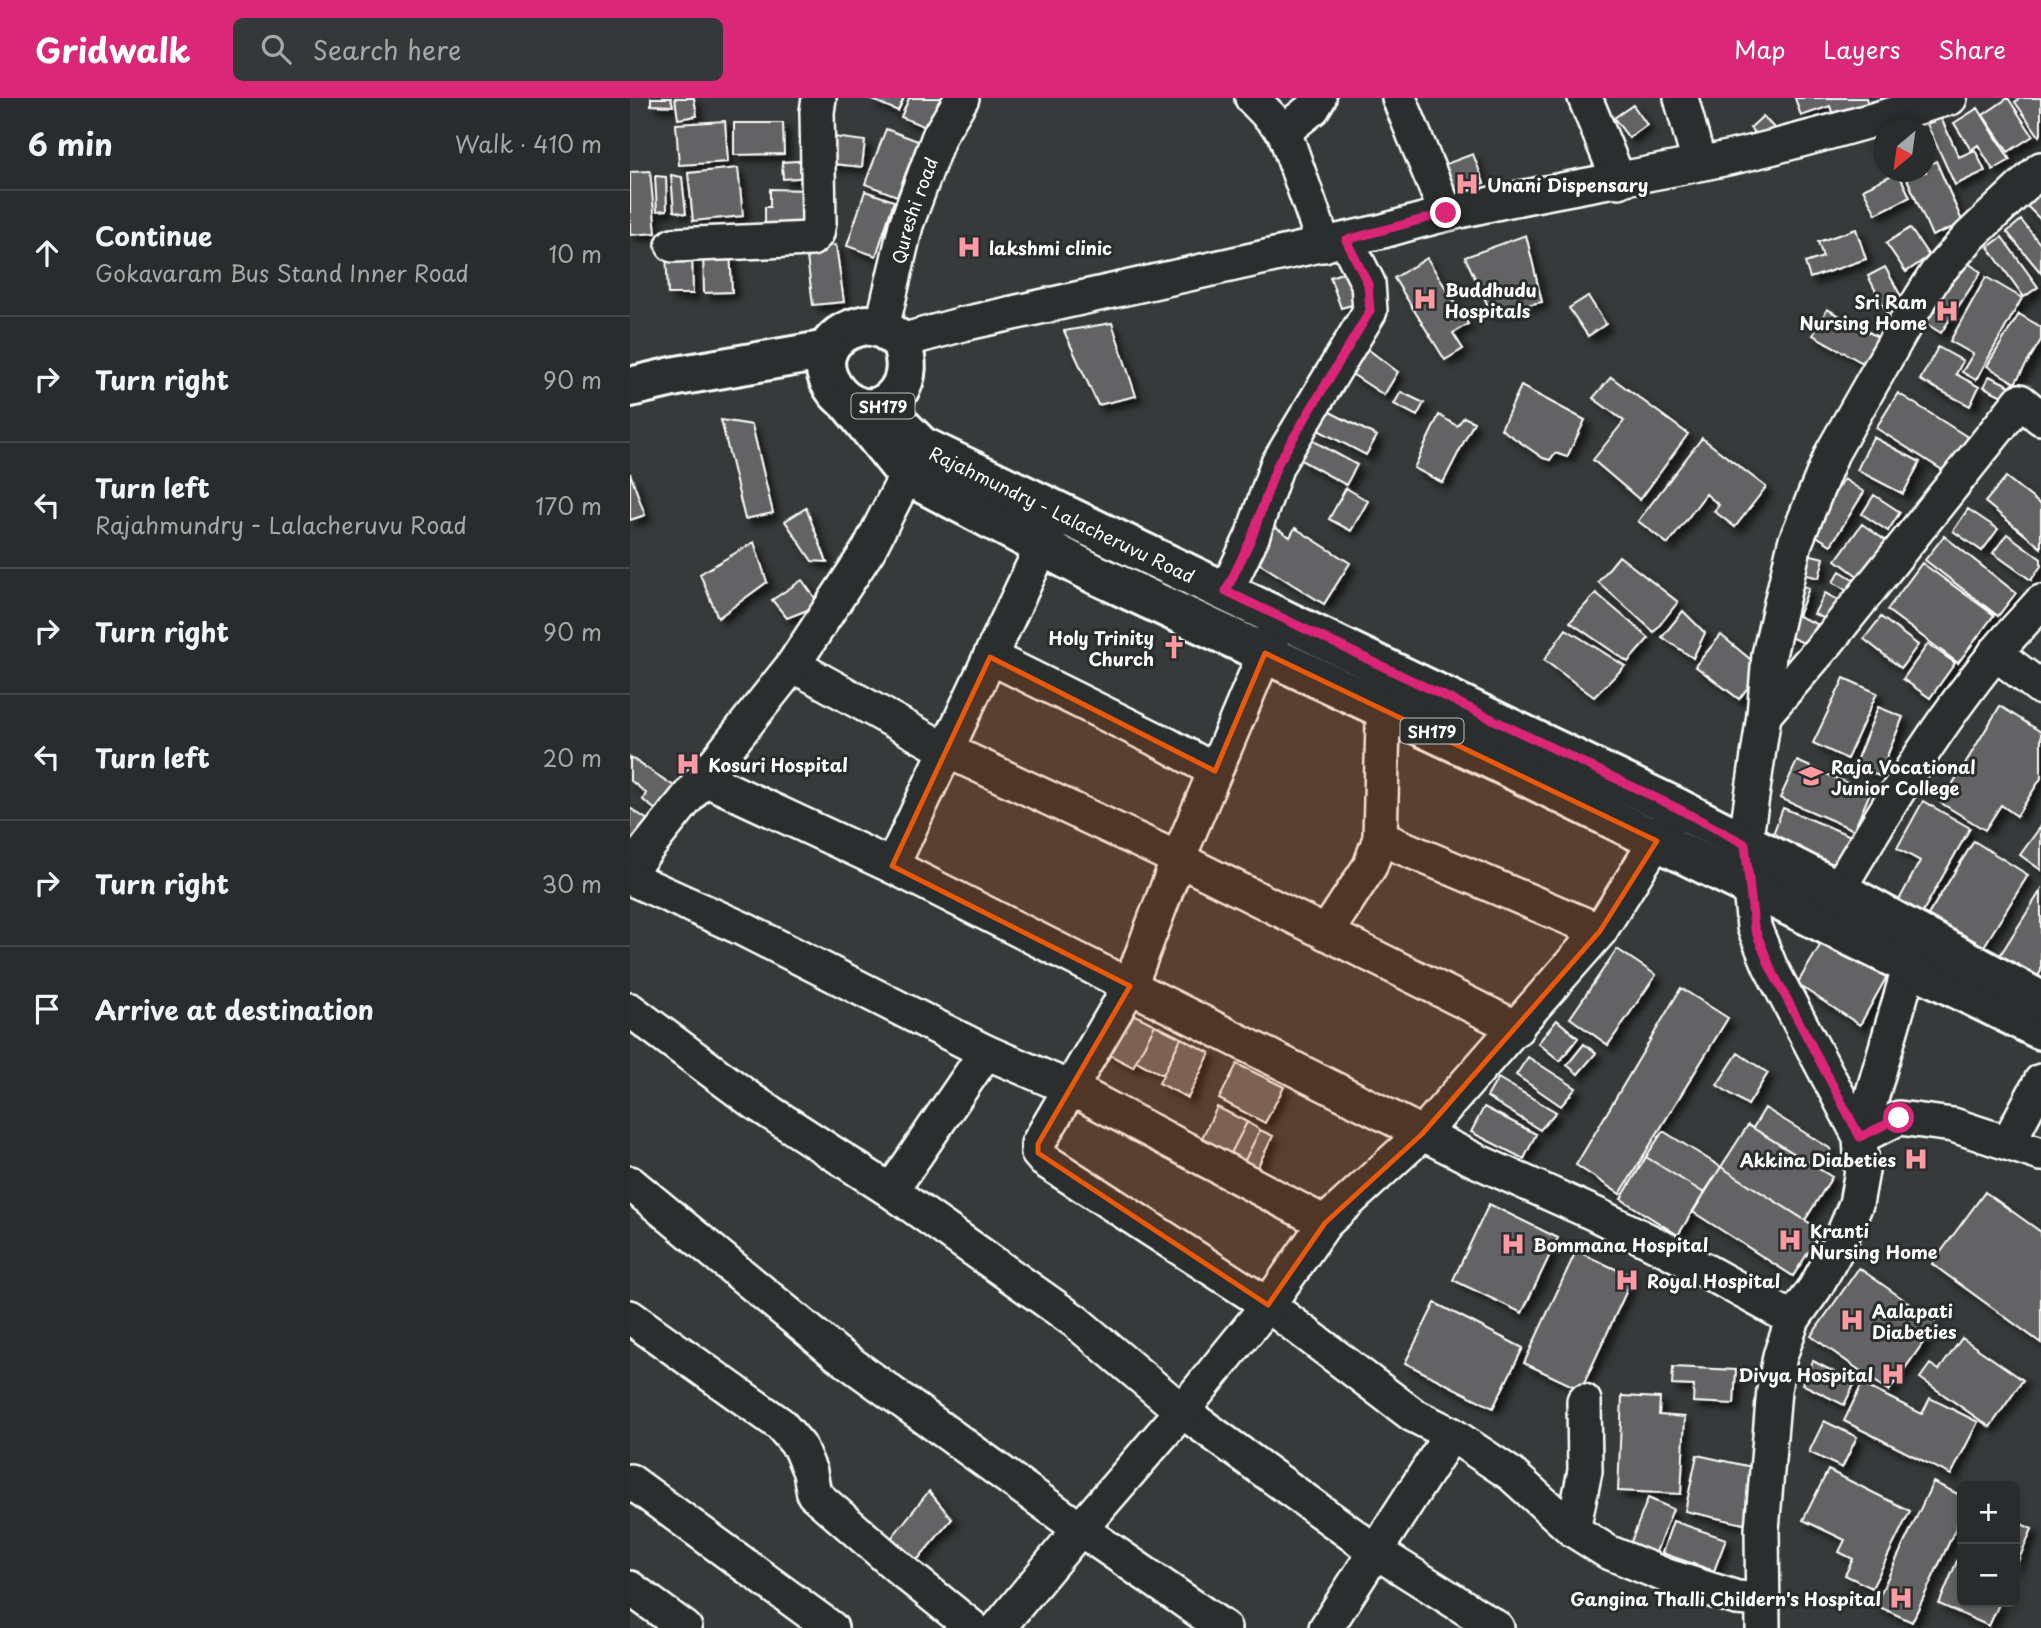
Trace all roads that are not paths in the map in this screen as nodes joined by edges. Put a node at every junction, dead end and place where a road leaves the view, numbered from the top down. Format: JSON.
{"nodes":[{"id":1,"x":819,"y":98,"type":"edge"},
{"id":2,"x":961,"y":98,"type":"edge"},
{"id":3,"x":1252,"y":98,"type":"edge"},
{"id":4,"x":1320,"y":98,"type":"edge"},
{"id":5,"x":1399,"y":98,"type":"edge"},
{"id":6,"x":1585,"y":98,"type":"edge"},
{"id":7,"x":1681,"y":98,"type":"edge"},
{"id":8,"x":1950,"y":98,"type":"edge"},
{"id":9,"x":1284,"y":131,"type":"junction"},
{"id":10,"x":1699,"y":163,"type":"junction"},
{"id":11,"x":2041,"y":169,"type":"edge"},
{"id":12,"x":1619,"y":181,"type":"junction"},
{"id":13,"x":1446,"y":213,"type":"junction"},
{"id":14,"x":1335,"y":242,"type":"junction"},
{"id":15,"x":673,"y":244,"type":"dead end"},
{"id":16,"x":892,"y":335,"type":"junction"},
{"id":17,"x":826,"y":358,"type":"junction"},
{"id":18,"x":630,"y":387,"type":"edge"},
{"id":19,"x":865,"y":404,"type":"junction"},
{"id":20,"x":630,"y":410,"type":"edge"},
{"id":21,"x":2041,"y":418,"type":"edge"},
{"id":22,"x":914,"y":460,"type":"junction"},
{"id":23,"x":1059,"y":512,"type":"junction"},
{"id":24,"x":1042,"y":546,"type":"junction"},
{"id":25,"x":1226,"y":591,"type":"junction"},
{"id":26,"x":2041,"y":602,"type":"edge"},
{"id":27,"x":1280,"y":617,"type":"junction"},
{"id":28,"x":1265,"y":653,"type":"junction"},
{"id":29,"x":1995,"y":653,"type":"junction"},
{"id":30,"x":990,"y":657,"type":"junction"},
{"id":31,"x":793,"y":666,"type":"junction"},
{"id":32,"x":1384,"y":667,"type":"junction"},
{"id":33,"x":2041,"y":688,"type":"edge"},
{"id":34,"x":1383,"y":708,"type":"junction"},
{"id":35,"x":1764,"y":715,"type":"junction"},
{"id":36,"x":946,"y":750,"type":"junction"},
{"id":37,"x":1215,"y":771,"type":"junction"},
{"id":38,"x":705,"y":779,"type":"junction"},
{"id":39,"x":1677,"y":808,"type":"junction"},
{"id":40,"x":1380,"y":838,"type":"junction"},
{"id":41,"x":1657,"y":841,"type":"junction"},
{"id":42,"x":1745,"y":844,"type":"junction"},
{"id":43,"x":1178,"y":859,"type":"junction"},
{"id":44,"x":892,"y":866,"type":"junction"},
{"id":45,"x":630,"y":870,"type":"edge"},
{"id":46,"x":630,"y":878,"type":"edge"},
{"id":47,"x":1749,"y":886,"type":"junction"},
{"id":48,"x":1838,"y":890,"type":"junction"},
{"id":49,"x":1600,"y":931,"type":"junction"},
{"id":50,"x":1326,"y":933,"type":"junction"},
{"id":51,"x":1914,"y":949,"type":"junction"},
{"id":52,"x":1130,"y":986,"type":"junction"},
{"id":53,"x":2041,"y":1001,"type":"edge"},
{"id":54,"x":630,"y":1010,"type":"edge"},
{"id":55,"x":1517,"y":1028,"type":"junction"},
{"id":56,"x":2041,"y":1030,"type":"edge"},
{"id":57,"x":986,"y":1052,"type":"junction"},
{"id":58,"x":2041,"y":1081,"type":"edge"},
{"id":59,"x":1070,"y":1088,"type":"junction"},
{"id":60,"x":1422,"y":1134,"type":"junction"},
{"id":61,"x":1860,"y":1137,"type":"junction"},
{"id":62,"x":2008,"y":1143,"type":"junction"},
{"id":63,"x":2041,"y":1154,"type":"edge"},
{"id":64,"x":630,"y":1183,"type":"edge"},
{"id":65,"x":891,"y":1191,"type":"junction"},
{"id":66,"x":1325,"y":1223,"type":"junction"},
{"id":67,"x":1268,"y":1305,"type":"junction"},
{"id":68,"x":630,"y":1317,"type":"edge"},
{"id":69,"x":1793,"y":1319,"type":"junction"},
{"id":70,"x":1584,"y":1401,"type":"dead end"},
{"id":71,"x":1182,"y":1411,"type":"junction"},
{"id":72,"x":1451,"y":1434,"type":"junction"},
{"id":73,"x":630,"y":1481,"type":"edge"},
{"id":74,"x":1080,"y":1529,"type":"junction"},
{"id":75,"x":1573,"y":1530,"type":"junction"},
{"id":76,"x":1375,"y":1552,"type":"junction"},
{"id":77,"x":630,"y":1588,"type":"edge"},
{"id":78,"x":1763,"y":1614,"type":"edge"},
{"id":79,"x":685,"y":1628,"type":"edge"},
{"id":80,"x":831,"y":1628,"type":"edge"},
{"id":81,"x":973,"y":1628,"type":"edge"},
{"id":82,"x":998,"y":1628,"type":"edge"},
{"id":83,"x":1224,"y":1628,"type":"edge"},
{"id":84,"x":1326,"y":1628,"type":"edge"},
{"id":85,"x":1497,"y":1628,"type":"edge"}],
"edges":[{"from":1,"to":15,"type":"street"},
{"from":2,"to":16,"type":"street","name":"Qureshi road"},
{"from":3,"to":9,"type":"street"},
{"from":4,"to":9,"type":"street"},
{"from":5,"to":13,"type":"street"},
{"from":6,"to":12,"type":"street"},
{"from":7,"to":10,"type":"street"},
{"from":8,"to":10,"type":"street"},
{"from":9,"to":14,"type":"street"},
{"from":10,"to":12,"type":"street"},
{"from":11,"to":35,"type":"street"},
{"from":12,"to":13,"type":"street"},
{"from":13,"to":14,"type":"street"},
{"from":14,"to":16,"type":"street"},
{"from":14,"to":25,"type":"street"},
{"from":16,"to":17,"type":"main road"},
{"from":16,"to":19,"type":"main road","number":"SH179"},
{"from":17,"to":18,"type":"main road"},
{"from":17,"to":19,"type":"main road","name":"Rajahmundry - Lalacheruvu Road","number":"SH179"},
{"from":17,"to":20,"type":"main road"},
{"from":19,"to":22,"type":"main road","name":"Rajahmundry - Lalacheruvu Road","number":"SH179"},
{"from":21,"to":35,"type":"street"},
{"from":22,"to":23,"type":"main road","name":"Rajahmundry - Lalacheruvu Road","number":"SH179"},
{"from":22,"to":24,"type":"main road","number":"SH179"},
{"from":22,"to":31,"type":"street"},
{"from":23,"to":24,"type":"street"},
{"from":23,"to":25,"type":"main road","name":"Rajahmundry - Lalacheruvu Road","number":"SH179"},
{"from":24,"to":28,"type":"main road","number":"SH179"},
{"from":24,"to":30,"type":"street"},
{"from":25,"to":27,"type":"main road","name":"Rajahmundry - Lalacheruvu Road","number":"SH179"},
{"from":26,"to":29,"type":"street"},
{"from":27,"to":28,"type":"street"},
{"from":27,"to":32,"type":"main road","name":"Rajahmundry - Lalacheruvu Road","number":"SH179"},
{"from":28,"to":34,"type":"main road","number":"SH179"},
{"from":28,"to":37,"type":"street"},
{"from":29,"to":33,"type":"street"},
{"from":29,"to":48,"type":"street"},
{"from":30,"to":36,"type":"street"},
{"from":30,"to":37,"type":"street"},
{"from":31,"to":36,"type":"street"},
{"from":31,"to":38,"type":"street"},
{"from":32,"to":34,"type":"street"},
{"from":32,"to":39,"type":"main road","name":"Rajahmundry - Lalacheruvu Road","number":"SH179"},
{"from":34,"to":40,"type":"street"},
{"from":34,"to":41,"type":"main road","number":"SH179"},
{"from":35,"to":42,"type":"street"},
{"from":36,"to":43,"type":"street"},
{"from":36,"to":44,"type":"street"},
{"from":37,"to":43,"type":"street"},
{"from":38,"to":44,"type":"street"},
{"from":38,"to":45,"type":"street"},
{"from":39,"to":41,"type":"street"},
{"from":39,"to":42,"type":"main road","name":"Rajahmundry - Lalacheruvu Road","number":"SH179"},
{"from":40,"to":49,"type":"street"},
{"from":40,"to":50,"type":"street"},
{"from":41,"to":47,"type":"main road","number":"SH179"},
{"from":41,"to":49,"type":"street"},
{"from":42,"to":47,"type":"street"},
{"from":42,"to":48,"type":"main road","name":"Rajahmundry - Lalacheruvu Road","number":"SH179"},
{"from":43,"to":50,"type":"street"},
{"from":43,"to":52,"type":"street"},
{"from":44,"to":52,"type":"street"},
{"from":46,"to":57,"type":"street"},
{"from":47,"to":51,"type":"main road","number":"SH179"},
{"from":47,"to":61,"type":"street"},
{"from":48,"to":51,"type":"main road","name":"Rajahmundry - Lalacheruvu Road","number":"SH179"},
{"from":49,"to":55,"type":"street"},
{"from":50,"to":55,"type":"street"},
{"from":51,"to":53,"type":"main road","name":"Rajahmundry - Lalacheruvu Road","number":"SH179"},
{"from":51,"to":56,"type":"main road","number":"SH179"},
{"from":51,"to":61,"type":"street"},
{"from":52,"to":59,"type":"street"},
{"from":52,"to":60,"type":"street"},
{"from":54,"to":65,"type":"street"},
{"from":55,"to":60,"type":"street"},
{"from":57,"to":59,"type":"street"},
{"from":57,"to":65,"type":"street"},
{"from":58,"to":62,"type":"street"},
{"from":59,"to":66,"type":"street"},
{"from":59,"to":67,"type":"street"},
{"from":60,"to":66,"type":"street"},
{"from":60,"to":69,"type":"street"},
{"from":61,"to":62,"type":"street"},
{"from":61,"to":69,"type":"street"},
{"from":62,"to":63,"type":"street"},
{"from":64,"to":74,"type":"street"},
{"from":65,"to":71,"type":"street"},
{"from":66,"to":67,"type":"street"},
{"from":67,"to":71,"type":"street"},
{"from":67,"to":72,"type":"street"},
{"from":68,"to":81,"type":"street"},
{"from":69,"to":78,"type":"street"},
{"from":70,"to":75,"type":"street"},
{"from":71,"to":74,"type":"street"},
{"from":71,"to":76,"type":"street"},
{"from":72,"to":75,"type":"street"},
{"from":72,"to":76,"type":"street"},
{"from":73,"to":80,"type":"street"},
{"from":74,"to":82,"type":"street"},
{"from":74,"to":83,"type":"street"},
{"from":75,"to":78,"type":"street"},
{"from":76,"to":84,"type":"street"},
{"from":76,"to":85,"type":"street"},
{"from":77,"to":79,"type":"street"}]}
